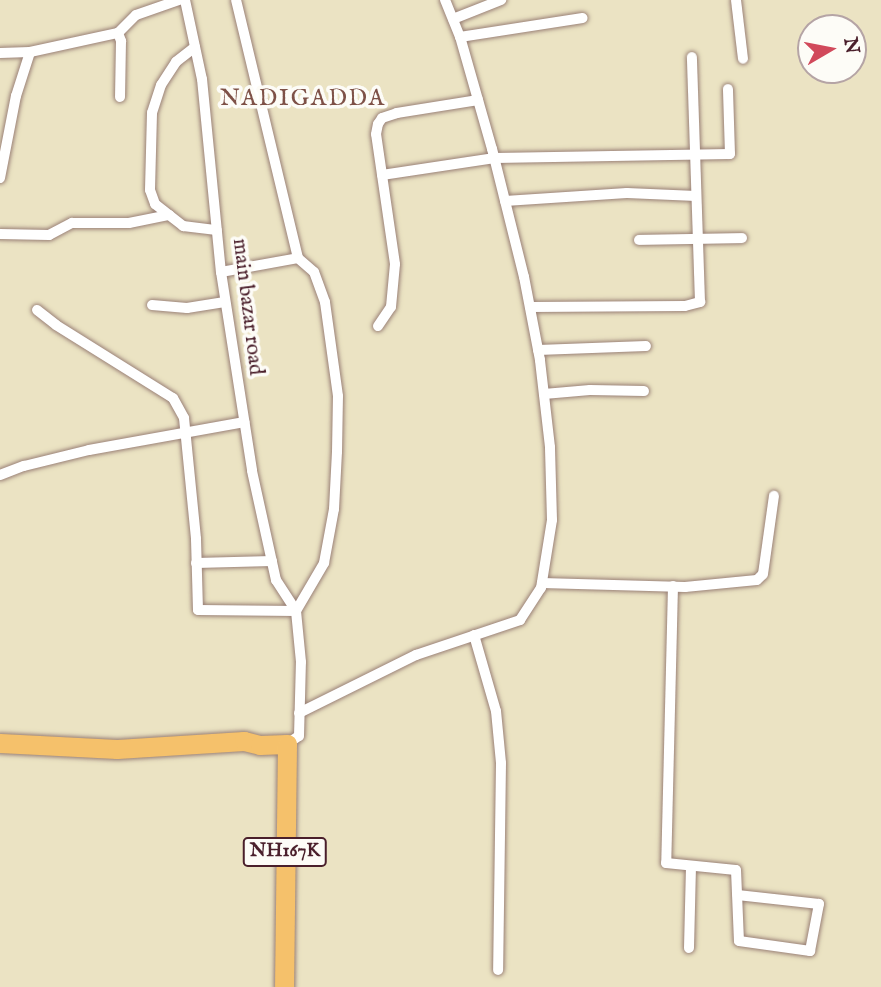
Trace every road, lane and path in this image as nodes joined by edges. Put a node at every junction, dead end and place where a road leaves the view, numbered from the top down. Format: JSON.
{"nodes":[{"id":1,"x":179,"y":0,"type":"edge"},
{"id":2,"x":185,"y":0,"type":"edge"},
{"id":3,"x":236,"y":0,"type":"edge"},
{"id":4,"x":445,"y":0,"type":"edge"},
{"id":5,"x":501,"y":0,"type":"edge"},
{"id":6,"x":736,"y":0,"type":"edge"},
{"id":7,"x":583,"y":18,"type":"dead end"},
{"id":8,"x":453,"y":19,"type":"junction"},
{"id":9,"x":118,"y":33,"type":"junction"},
{"id":10,"x":460,"y":37,"type":"junction"},
{"id":11,"x":195,"y":47,"type":"junction"},
{"id":12,"x":30,"y":52,"type":"junction"},
{"id":13,"x":0,"y":53,"type":"edge"},
{"id":14,"x":692,"y":57,"type":"dead end"},
{"id":15,"x":743,"y":59,"type":"dead end"},
{"id":16,"x":728,"y":89,"type":"dead end"},
{"id":17,"x":120,"y":97,"type":"dead end"},
{"id":18,"x":478,"y":100,"type":"junction"},
{"id":19,"x":696,"y":156,"type":"junction"},
{"id":20,"x":495,"y":158,"type":"junction"},
{"id":21,"x":382,"y":176,"type":"junction"},
{"id":22,"x":0,"y":178,"type":"edge"},
{"id":23,"x":696,"y":196,"type":"junction"},
{"id":24,"x":505,"y":201,"type":"junction"},
{"id":25,"x":169,"y":215,"type":"junction"},
{"id":26,"x":217,"y":230,"type":"junction"},
{"id":27,"x":0,"y":234,"type":"edge"},
{"id":28,"x":699,"y":238,"type":"junction"},
{"id":29,"x":742,"y":238,"type":"dead end"},
{"id":30,"x":639,"y":240,"type":"dead end"},
{"id":31,"x":298,"y":258,"type":"junction"},
{"id":32,"x":221,"y":272,"type":"junction"},
{"id":33,"x":225,"y":302,"type":"junction"},
{"id":34,"x":152,"y":305,"type":"dead end"},
{"id":35,"x":530,"y":307,"type":"junction"},
{"id":36,"x":37,"y":310,"type":"dead end"},
{"id":37,"x":378,"y":326,"type":"dead end"},
{"id":38,"x":646,"y":346,"type":"dead end"},
{"id":39,"x":538,"y":350,"type":"junction"},
{"id":40,"x":644,"y":391,"type":"dead end"},
{"id":41,"x":544,"y":394,"type":"junction"},
{"id":42,"x":244,"y":422,"type":"junction"},
{"id":43,"x":186,"y":431,"type":"junction"},
{"id":44,"x":0,"y":475,"type":"edge"},
{"id":45,"x":774,"y":496,"type":"dead end"},
{"id":46,"x":272,"y":561,"type":"junction"},
{"id":47,"x":196,"y":563,"type":"junction"},
{"id":48,"x":542,"y":583,"type":"junction"},
{"id":49,"x":673,"y":586,"type":"junction"},
{"id":50,"x":296,"y":611,"type":"junction"},
{"id":51,"x":474,"y":635,"type":"junction"},
{"id":52,"x":299,"y":713,"type":"junction"},
{"id":53,"x":0,"y":743,"type":"edge"},
{"id":54,"x":288,"y":744,"type":"junction"},
{"id":55,"x":260,"y":745,"type":"junction"},
{"id":56,"x":0,"y":751,"type":"edge"},
{"id":57,"x":691,"y":866,"type":"junction"},
{"id":58,"x":737,"y":895,"type":"junction"},
{"id":59,"x":689,"y":948,"type":"dead end"},
{"id":60,"x":498,"y":970,"type":"dead end"},
{"id":61,"x":284,"y":987,"type":"edge"}],
"edges":[{"from":1,"to":9,"type":"street"},
{"from":2,"to":11,"type":"street","name":"main bazar road"},
{"from":3,"to":31,"type":"street"},
{"from":4,"to":8,"type":"street"},
{"from":5,"to":8,"type":"street"},
{"from":6,"to":15,"type":"street"},
{"from":7,"to":10,"type":"street"},
{"from":8,"to":10,"type":"street"},
{"from":9,"to":12,"type":"street"},
{"from":9,"to":17,"type":"street"},
{"from":10,"to":18,"type":"street"},
{"from":11,"to":25,"type":"street"},
{"from":11,"to":26,"type":"street","name":"main bazar road"},
{"from":12,"to":13,"type":"street"},
{"from":12,"to":22,"type":"street"},
{"from":14,"to":19,"type":"street"},
{"from":16,"to":19,"type":"street"},
{"from":18,"to":20,"type":"street"},
{"from":18,"to":21,"type":"street"},
{"from":19,"to":20,"type":"street"},
{"from":19,"to":23,"type":"street"},
{"from":20,"to":21,"type":"street"},
{"from":20,"to":24,"type":"street"},
{"from":21,"to":37,"type":"street"},
{"from":23,"to":24,"type":"street"},
{"from":23,"to":28,"type":"street"},
{"from":24,"to":35,"type":"street"},
{"from":25,"to":26,"type":"street"},
{"from":25,"to":27,"type":"street"},
{"from":26,"to":32,"type":"street","name":"main bazar road"},
{"from":28,"to":29,"type":"street"},
{"from":28,"to":30,"type":"street"},
{"from":28,"to":35,"type":"street"},
{"from":31,"to":32,"type":"street"},
{"from":31,"to":50,"type":"street"},
{"from":32,"to":33,"type":"street","name":"main bazar road"},
{"from":33,"to":34,"type":"street"},
{"from":33,"to":42,"type":"street","name":"main bazar road"},
{"from":35,"to":39,"type":"street"},
{"from":36,"to":43,"type":"street"},
{"from":38,"to":39,"type":"street"},
{"from":39,"to":41,"type":"street"},
{"from":40,"to":41,"type":"street"},
{"from":41,"to":48,"type":"street"},
{"from":42,"to":43,"type":"street"},
{"from":42,"to":46,"type":"street","name":"main bazar road"},
{"from":43,"to":44,"type":"street"},
{"from":43,"to":47,"type":"street"},
{"from":45,"to":49,"type":"street"},
{"from":46,"to":47,"type":"street"},
{"from":46,"to":50,"type":"street","name":"main bazar road"},
{"from":47,"to":50,"type":"street"},
{"from":48,"to":49,"type":"street"},
{"from":48,"to":51,"type":"street"},
{"from":49,"to":57,"type":"street"},
{"from":50,"to":52,"type":"street"},
{"from":51,"to":52,"type":"street"},
{"from":51,"to":60,"type":"street"},
{"from":52,"to":54,"type":"street"},
{"from":53,"to":55,"type":"highway"},
{"from":54,"to":55,"type":"highway"},
{"from":54,"to":61,"type":"highway","number":"NH167K"},
{"from":55,"to":56,"type":"highway"},
{"from":57,"to":58,"type":"street"},
{"from":57,"to":59,"type":"street"},
{"from":58,"to":58,"type":"street"}]}
